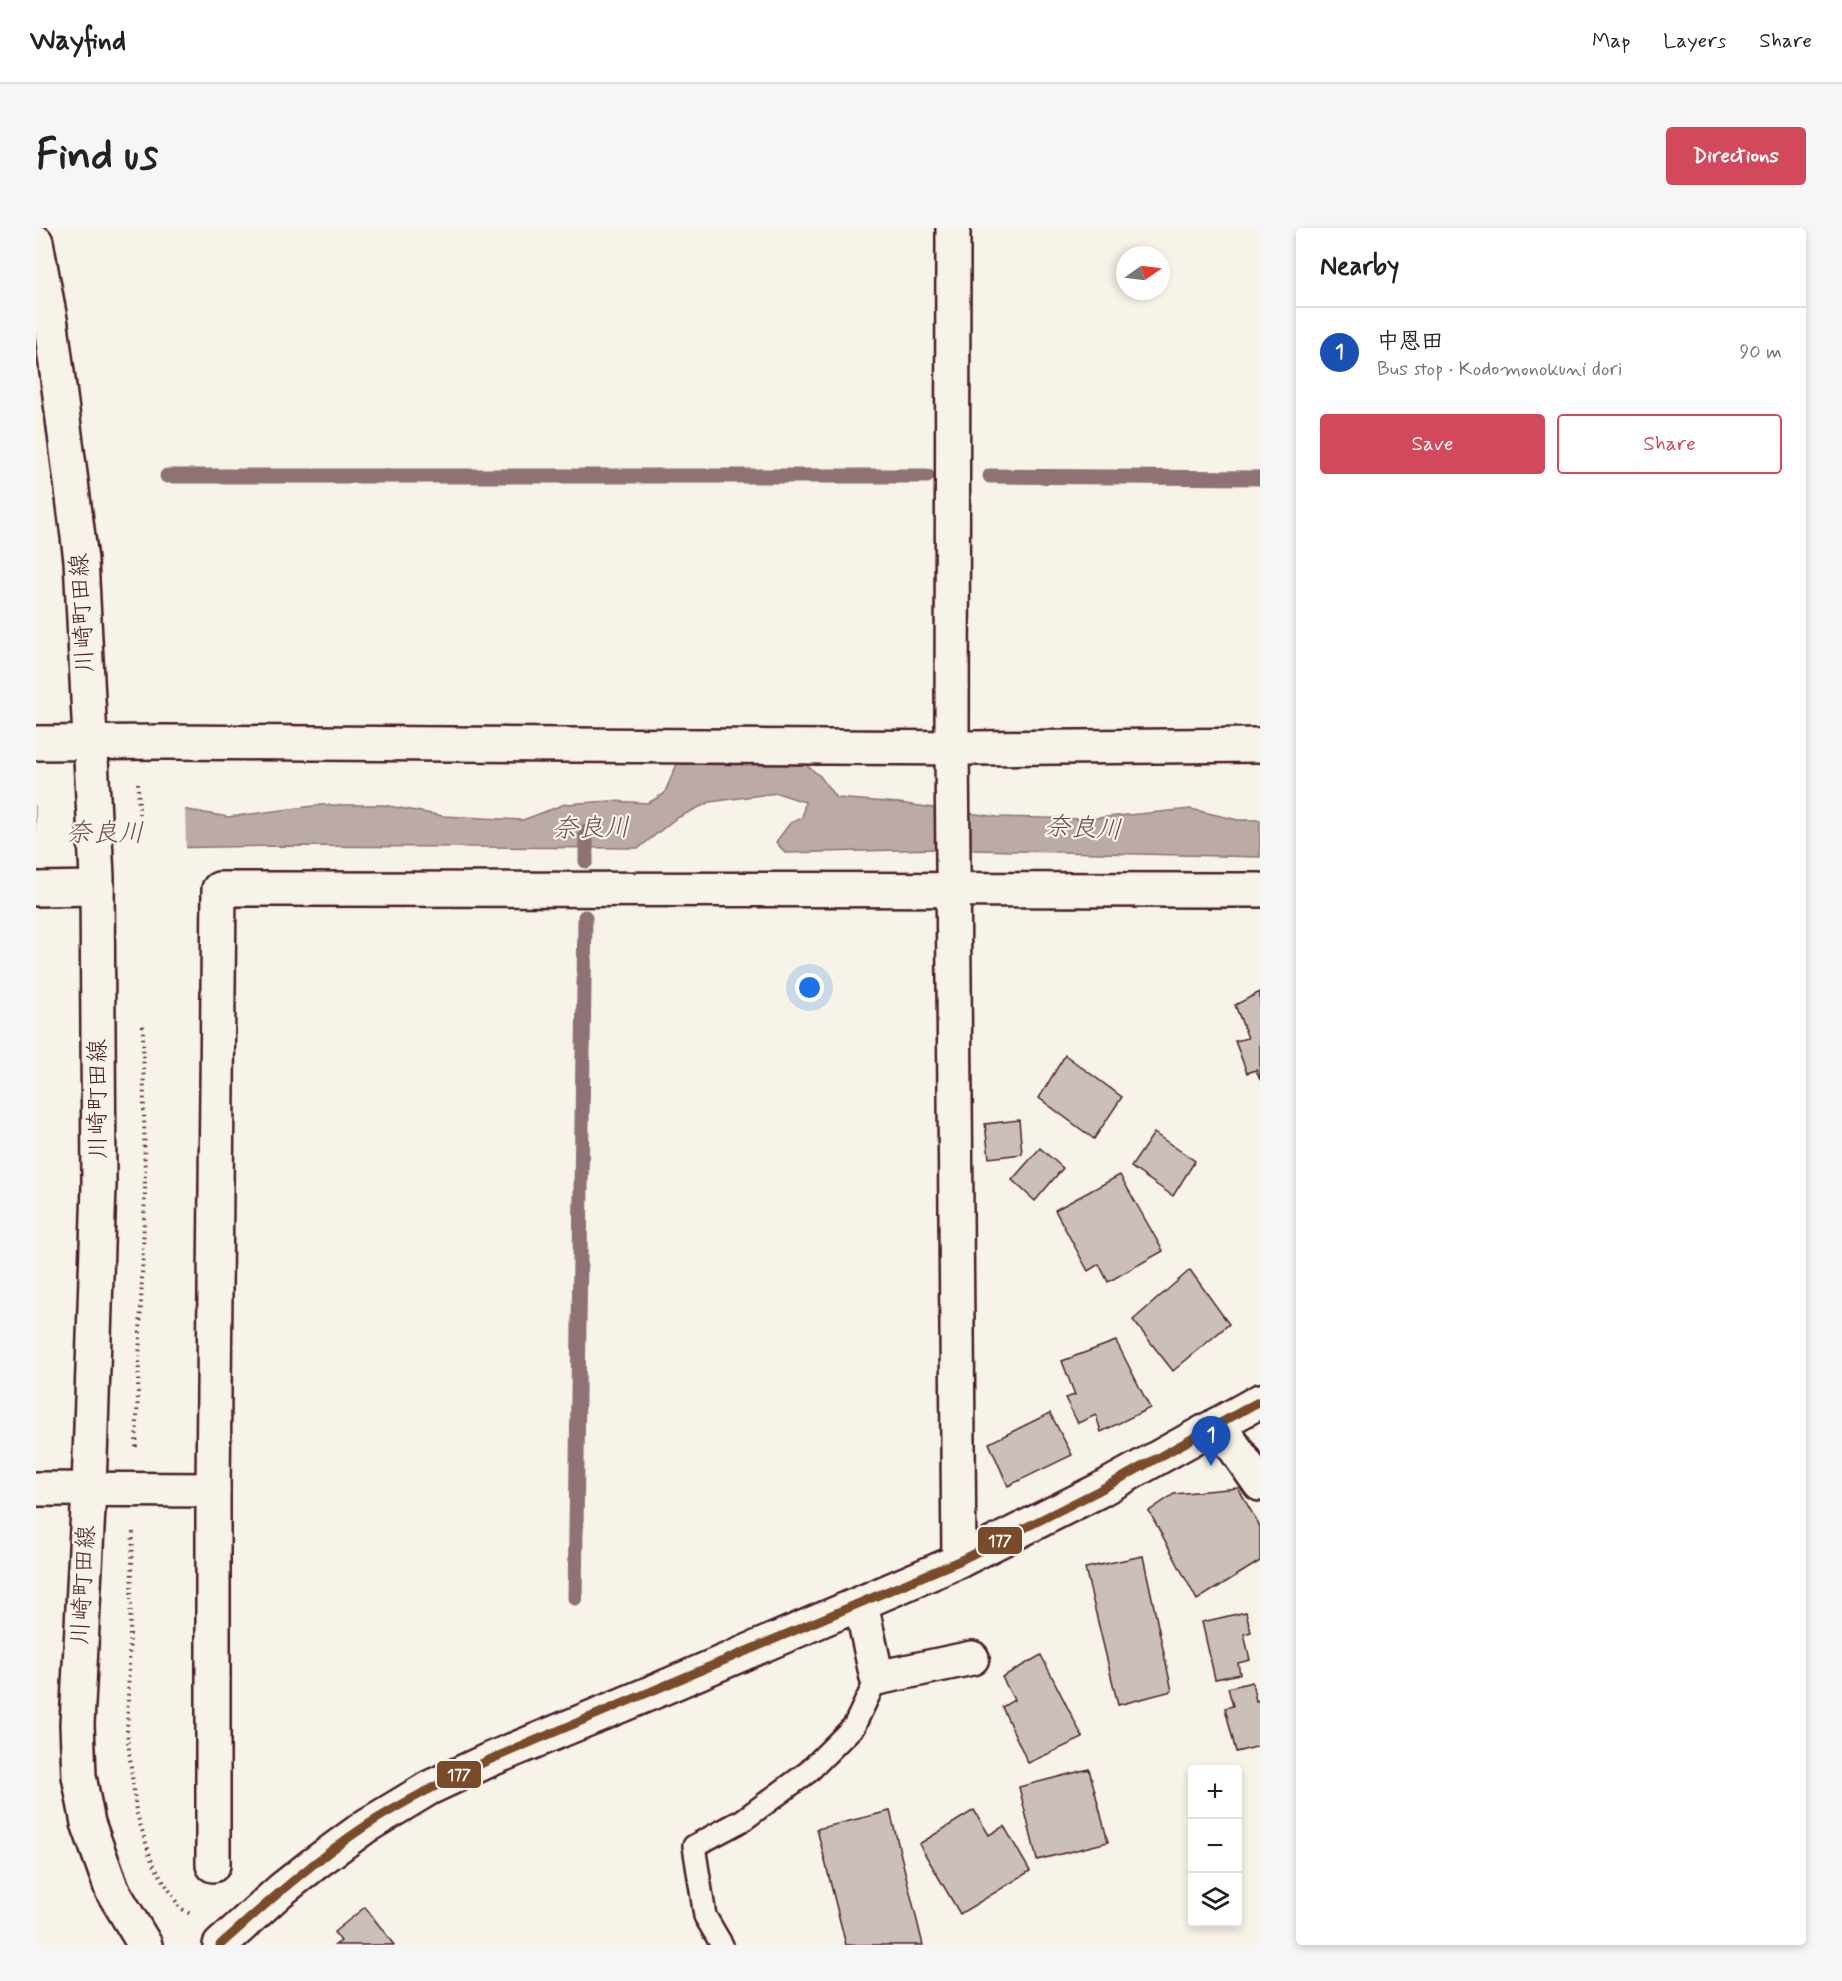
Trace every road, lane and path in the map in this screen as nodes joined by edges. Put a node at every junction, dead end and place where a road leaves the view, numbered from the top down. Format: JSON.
{"nodes":[{"id":1,"x":953,"y":228,"type":"edge"},
{"id":2,"x":36,"y":242,"type":"edge"},
{"id":3,"x":36,"y":742,"type":"edge"},
{"id":4,"x":1260,"y":745,"type":"edge"},
{"id":5,"x":91,"y":749,"type":"junction"},
{"id":6,"x":952,"y":757,"type":"junction"},
{"id":7,"x":953,"y":879,"type":"junction"},
{"id":8,"x":97,"y":883,"type":"junction"},
{"id":9,"x":36,"y":889,"type":"edge"},
{"id":10,"x":1260,"y":890,"type":"edge"},
{"id":11,"x":143,"y":1015,"type":"dead end"},
{"id":12,"x":1260,"y":1401,"type":"edge"},
{"id":13,"x":1218,"y":1424,"type":"junction"},
{"id":14,"x":1260,"y":1484,"type":"edge"},
{"id":15,"x":36,"y":1489,"type":"edge"},
{"id":16,"x":89,"y":1489,"type":"junction"},
{"id":17,"x":134,"y":1490,"type":"junction"},
{"id":18,"x":213,"y":1490,"type":"junction"},
{"id":19,"x":959,"y":1562,"type":"junction"},
{"id":20,"x":861,"y":1604,"type":"junction"},
{"id":21,"x":972,"y":1658,"type":"dead end"},
{"id":22,"x":877,"y":1678,"type":"junction"},
{"id":23,"x":213,"y":1865,"type":"dead end"},
{"id":24,"x":180,"y":1908,"type":"dead end"},
{"id":25,"x":145,"y":1945,"type":"edge"},
{"id":26,"x":220,"y":1945,"type":"edge"},
{"id":27,"x":722,"y":1945,"type":"edge"}],
"edges":[{"from":1,"to":6,"type":"street"},
{"from":2,"to":5,"type":"street","name":"川崎町田線"},
{"from":3,"to":5,"type":"street"},
{"from":4,"to":6,"type":"street"},
{"from":5,"to":6,"type":"street"},
{"from":5,"to":8,"type":"street","name":"川崎町田線"},
{"from":6,"to":7,"type":"street"},
{"from":7,"to":10,"type":"street"},
{"from":7,"to":18,"type":"street"},
{"from":7,"to":19,"type":"street"},
{"from":8,"to":9,"type":"street"},
{"from":8,"to":16,"type":"street","name":"川崎町田線"},
{"from":11,"to":17,"type":"path"},
{"from":12,"to":13,"type":"street"},
{"from":13,"to":14,"type":"street"},
{"from":13,"to":19,"type":"street"},
{"from":15,"to":16,"type":"street"},
{"from":16,"to":17,"type":"street"},
{"from":16,"to":25,"type":"street","name":"川崎町田線"},
{"from":17,"to":18,"type":"street"},
{"from":17,"to":24,"type":"path"},
{"from":18,"to":23,"type":"street"},
{"from":19,"to":20,"type":"street"},
{"from":20,"to":22,"type":"street"},
{"from":20,"to":26,"type":"street"},
{"from":21,"to":22,"type":"street"},
{"from":22,"to":27,"type":"lane"}]}
